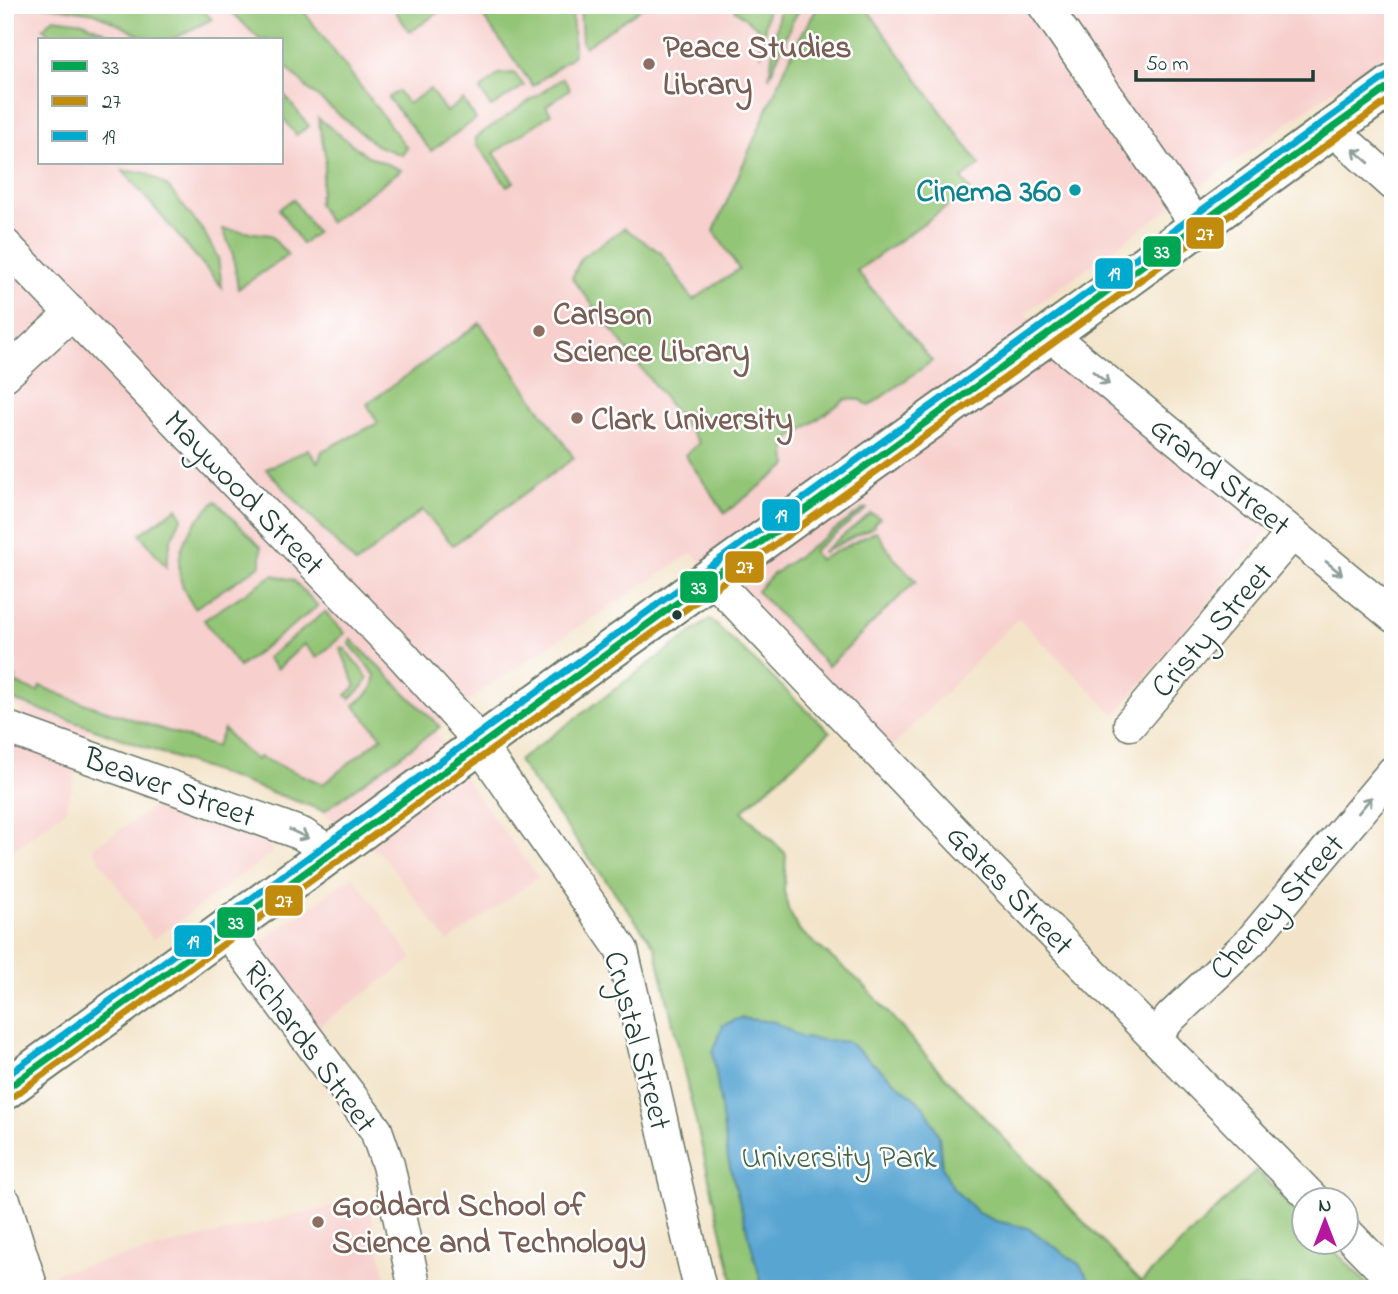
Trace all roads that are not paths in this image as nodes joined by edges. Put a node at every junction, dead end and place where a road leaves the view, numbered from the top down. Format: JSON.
{"nodes":[{"id":1,"x":1044,"y":5,"type":"edge"},
{"id":2,"x":1393,"y":84,"type":"edge"},
{"id":3,"x":1331,"y":128,"type":"junction"},
{"id":4,"x":1393,"y":184,"type":"edge"},
{"id":5,"x":1199,"y":227,"type":"junction"},
{"id":6,"x":5,"y":245,"type":"edge"},
{"id":7,"x":72,"y":313,"type":"junction"},
{"id":8,"x":1049,"y":334,"type":"junction"},
{"id":9,"x":5,"y":374,"type":"edge"},
{"id":10,"x":1292,"y":534,"type":"junction"},
{"id":11,"x":711,"y":577,"type":"junction"},
{"id":12,"x":1393,"y":616,"type":"edge"},
{"id":13,"x":1130,"y":724,"type":"dead end"},
{"id":14,"x":5,"y":727,"type":"edge"},
{"id":15,"x":479,"y":744,"type":"junction"},
{"id":16,"x":1393,"y":772,"type":"edge"},
{"id":17,"x":331,"y":853,"type":"junction"},
{"id":18,"x":226,"y":930,"type":"junction"},
{"id":19,"x":1155,"y":1036,"type":"junction"},
{"id":20,"x":5,"y":1090,"type":"edge"},
{"id":21,"x":1301,"y":1186,"type":"edge"},
{"id":22,"x":5,"y":1203,"type":"edge"},
{"id":23,"x":1360,"y":1246,"type":"edge"},
{"id":24,"x":1393,"y":1280,"type":"edge"},
{"id":25,"x":33,"y":1289,"type":"edge"},
{"id":26,"x":415,"y":1289,"type":"edge"},
{"id":27,"x":700,"y":1289,"type":"edge"}],
"edges":[{"from":1,"to":5,"type":"street"},
{"from":2,"to":3,"type":"main road"},
{"from":4,"to":3,"type":"street","one_way":true},
{"from":3,"to":5,"type":"main road"},
{"from":5,"to":8,"type":"main road"},
{"from":6,"to":7,"type":"street","name":"Maywood Street"},
{"from":7,"to":9,"type":"street"},
{"from":7,"to":15,"type":"street","name":"Maywood Street"},
{"from":8,"to":10,"type":"street","name":"Grand Street","one_way":true},
{"from":8,"to":11,"type":"main road"},
{"from":10,"to":12,"type":"street","name":"Grand Street","one_way":true},
{"from":10,"to":13,"type":"street","name":"Cristy Street"},
{"from":11,"to":15,"type":"main road"},
{"from":11,"to":19,"type":"street","name":"Gates Street"},
{"from":14,"to":17,"type":"street","name":"Beaver Street","one_way":true},
{"from":15,"to":17,"type":"main road"},
{"from":15,"to":27,"type":"street","name":"Crystal Street"},
{"from":19,"to":16,"type":"street","name":"Cheney Street","one_way":true},
{"from":17,"to":18,"type":"main road"},
{"from":18,"to":20,"type":"main road"},
{"from":18,"to":26,"type":"street","name":"Richards Street"},
{"from":19,"to":21,"type":"street","name":"Gates Street"},
{"from":22,"to":25,"type":"street"},
{"from":23,"to":24,"type":"street"}]}
